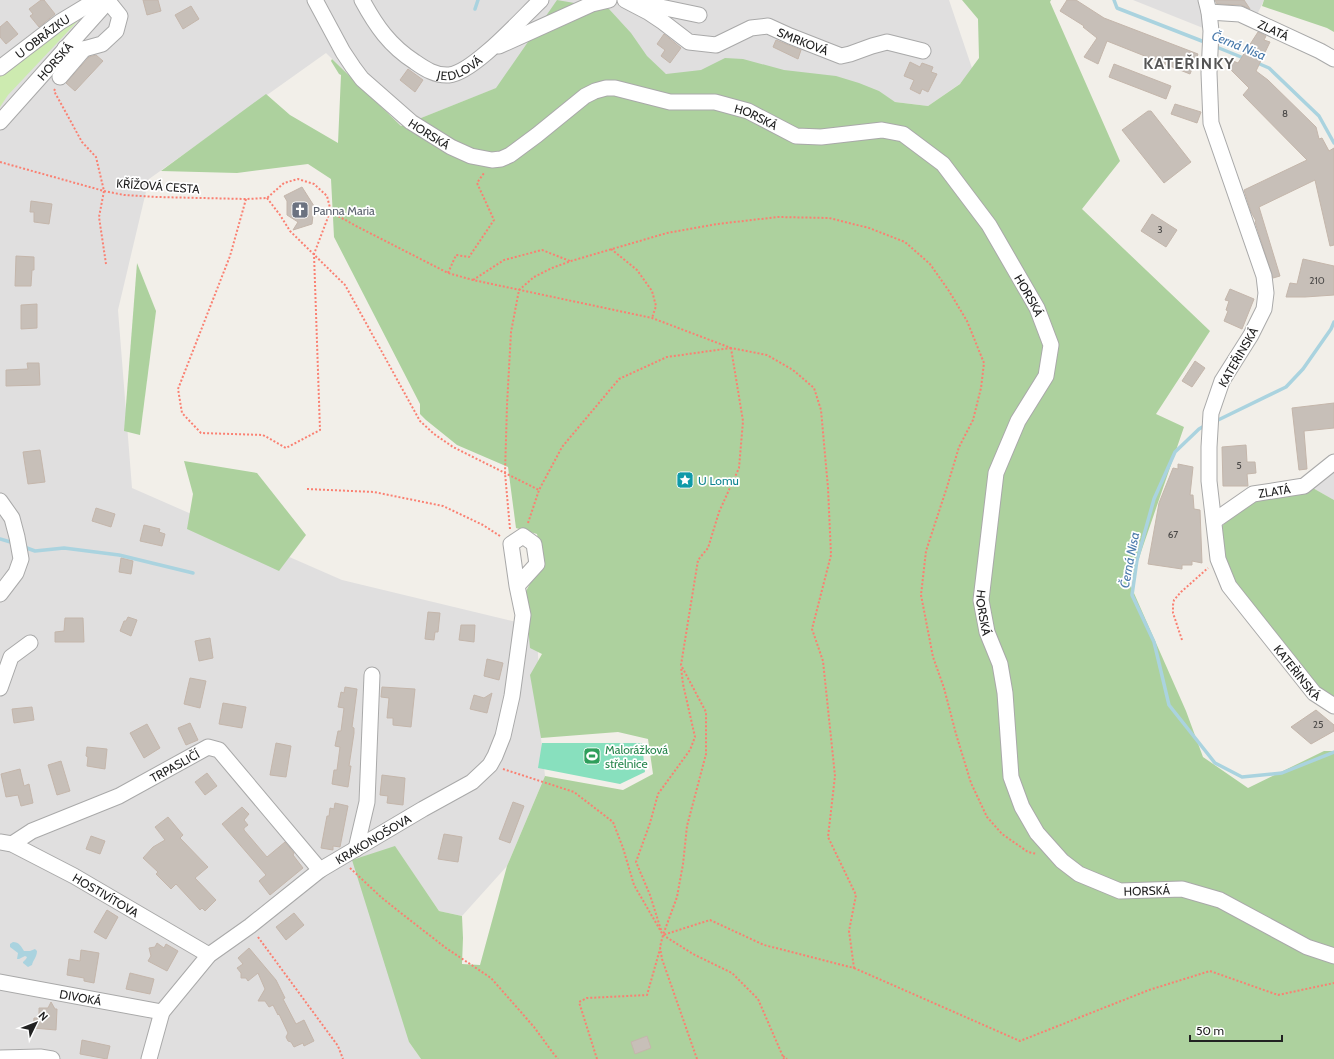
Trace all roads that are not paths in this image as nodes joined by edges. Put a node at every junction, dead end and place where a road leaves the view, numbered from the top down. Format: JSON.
{"nodes":[{"id":1,"x":108,"y":0,"type":"edge"},
{"id":2,"x":316,"y":0,"type":"edge"},
{"id":3,"x":362,"y":0,"type":"edge"},
{"id":4,"x":541,"y":0,"type":"edge"},
{"id":5,"x":608,"y":0,"type":"edge"},
{"id":6,"x":625,"y":0,"type":"edge"},
{"id":7,"x":1208,"y":6,"type":"edge"},
{"id":8,"x":699,"y":15,"type":"dead end"},
{"id":9,"x":65,"y":48,"type":"junction"},
{"id":10,"x":84,"y":49,"type":"junction"},
{"id":11,"x":489,"y":51,"type":"junction"},
{"id":12,"x":923,"y":51,"type":"dead end"},
{"id":13,"x":1334,"y":58,"type":"edge"},
{"id":14,"x":0,"y":68,"type":"edge"},
{"id":15,"x":60,"y":77,"type":"road end"},
{"id":16,"x":0,"y":122,"type":"edge"},
{"id":17,"x":1334,"y":462,"type":"edge"},
{"id":18,"x":0,"y":501,"type":"edge"},
{"id":19,"x":1214,"y":521,"type":"junction"},
{"id":20,"x":517,"y":586,"type":"junction"},
{"id":21,"x":0,"y":594,"type":"edge"},
{"id":22,"x":30,"y":643,"type":"dead end"},
{"id":23,"x":372,"y":674,"type":"dead end"},
{"id":24,"x":0,"y":688,"type":"edge"},
{"id":25,"x":1334,"y":706,"type":"edge"},
{"id":26,"x":6,"y":843,"type":"edge"},
{"id":27,"x":356,"y":849,"type":"junction"},
{"id":28,"x":320,"y":870,"type":"junction"},
{"id":29,"x":209,"y":955,"type":"junction"},
{"id":30,"x":1334,"y":956,"type":"edge"},
{"id":31,"x":0,"y":982,"type":"edge"},
{"id":32,"x":162,"y":1012,"type":"junction"},
{"id":33,"x":0,"y":1058,"type":"edge"},
{"id":34,"x":52,"y":1059,"type":"edge"},
{"id":35,"x":150,"y":1059,"type":"edge"}],
"edges":[{"from":1,"to":9,"type":"street","name":"HORSKÁ"},
{"from":1,"to":10,"type":"street"},
{"from":1,"to":14,"type":"street","name":"U OBRÁZKU"},
{"from":2,"to":30,"type":"street","name":"HORSKÁ"},
{"from":3,"to":11,"type":"street","name":"JEDLOVÁ"},
{"from":4,"to":11,"type":"street","name":"JEDLOVÁ"},
{"from":5,"to":11,"type":"street"},
{"from":6,"to":8,"type":"street"},
{"from":6,"to":12,"type":"street","name":"SMRKOVÁ"},
{"from":7,"to":13,"type":"street","name":"ZLATÁ"},
{"from":7,"to":19,"type":"street","name":"KATEŘINSKÁ"},
{"from":9,"to":10,"type":"street"},
{"from":9,"to":16,"type":"street","name":"HORSKÁ"},
{"from":10,"to":15,"type":"street"},
{"from":17,"to":19,"type":"street","name":"ZLATÁ"},
{"from":18,"to":21,"type":"street"},
{"from":19,"to":25,"type":"street","name":"KATEŘINSKÁ"},
{"from":20,"to":20,"type":"street","name":"KRAKONOŠOVA"},
{"from":20,"to":27,"type":"street","name":"KRAKONOŠOVA"},
{"from":22,"to":24,"type":"street"},
{"from":23,"to":27,"type":"street"},
{"from":26,"to":28,"type":"street","name":"TRPASLIČÍ"},
{"from":26,"to":29,"type":"street","name":"HOSTIVÍTOVA"},
{"from":27,"to":28,"type":"street","name":"KRAKONOŠOVA"},
{"from":28,"to":29,"type":"street","name":"KRAKONOŠOVA"},
{"from":29,"to":32,"type":"street","name":"KRAKONOŠOVA"},
{"from":31,"to":32,"type":"street","name":"DIVOKÁ"},
{"from":32,"to":35,"type":"street","name":"KRAKONOŠOVA"},
{"from":33,"to":34,"type":"street"}]}
